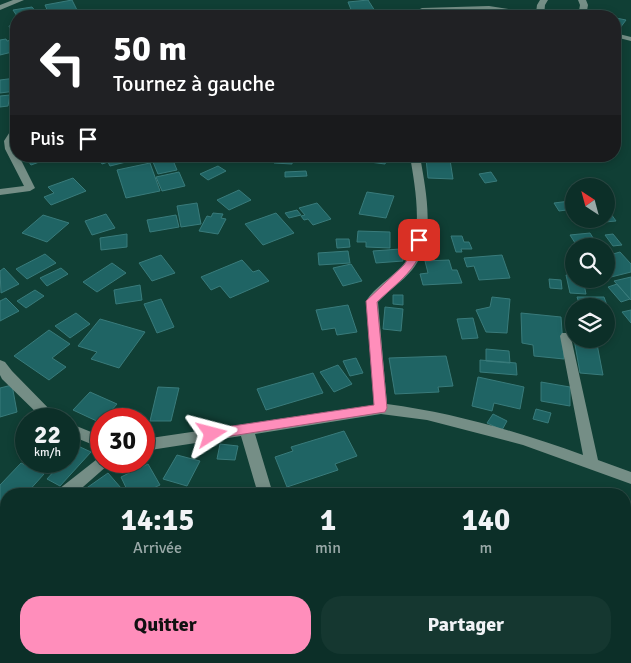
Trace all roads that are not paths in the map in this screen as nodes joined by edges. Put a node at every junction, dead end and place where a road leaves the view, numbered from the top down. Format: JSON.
{"nodes":[{"id":1,"x":20,"y":0,"type":"edge"},
{"id":2,"x":0,"y":8,"type":"edge"},
{"id":3,"x":422,"y":10,"type":"dead end"},
{"id":4,"x":502,"y":10,"type":"edge"},
{"id":5,"x":17,"y":162,"type":"edge"},
{"id":6,"x":416,"y":162,"type":"edge"},
{"id":7,"x":0,"y":192,"type":"edge"},
{"id":8,"x":568,"y":348,"type":"edge"},
{"id":9,"x":0,"y":365,"type":"edge"},
{"id":10,"x":41,"y":408,"type":"edge"},
{"id":11,"x":380,"y":408,"type":"junction"},
{"id":12,"x":246,"y":428,"type":"junction"},
{"id":13,"x":155,"y":443,"type":"edge"},
{"id":14,"x":592,"y":464,"type":"junction"},
{"id":15,"x":90,"y":472,"type":"edge"},
{"id":16,"x":631,"y":478,"type":"edge"},
{"id":17,"x":71,"y":488,"type":"edge"},
{"id":18,"x":264,"y":488,"type":"edge"}],
"edges":[{"from":1,"to":2,"type":"street"},
{"from":3,"to":4,"type":"street"},
{"from":5,"to":7,"type":"street"},
{"from":6,"to":11,"type":"street"},
{"from":8,"to":14,"type":"street"},
{"from":9,"to":10,"type":"street"},
{"from":11,"to":12,"type":"street"},
{"from":11,"to":14,"type":"street"},
{"from":12,"to":13,"type":"street"},
{"from":12,"to":18,"type":"street"},
{"from":14,"to":16,"type":"street"},
{"from":15,"to":17,"type":"street"}]}
